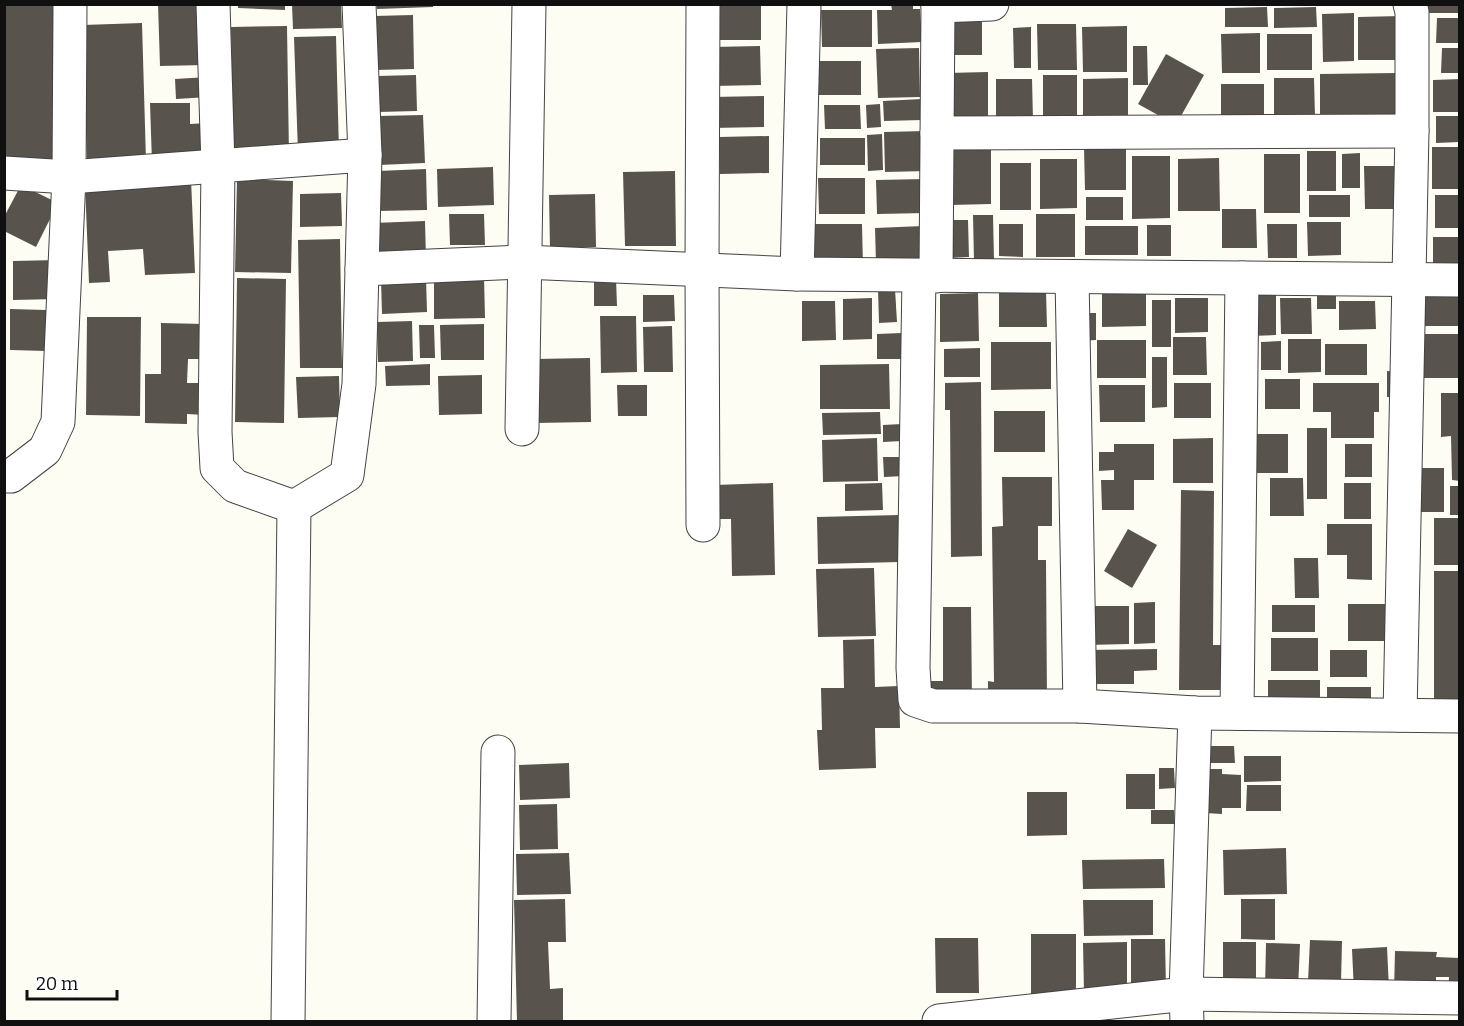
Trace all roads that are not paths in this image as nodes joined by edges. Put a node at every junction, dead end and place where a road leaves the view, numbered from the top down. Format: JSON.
{"nodes":[{"id":1,"x":70,"y":4,"type":"edge"},
{"id":2,"x":213,"y":4,"type":"edge"},
{"id":3,"x":359,"y":4,"type":"edge"},
{"id":4,"x":529,"y":4,"type":"edge"},
{"id":5,"x":703,"y":4,"type":"edge"},
{"id":6,"x":804,"y":4,"type":"edge"},
{"id":7,"x":992,"y":4,"type":"edge"},
{"id":8,"x":1410,"y":4,"type":"edge"},
{"id":9,"x":938,"y":5,"type":"edge"},
{"id":10,"x":1412,"y":130,"type":"junction"},
{"id":11,"x":937,"y":133,"type":"junction"},
{"id":12,"x":365,"y":155,"type":"junction"},
{"id":13,"x":218,"y":166,"type":"junction"},
{"id":14,"x":4,"y":173,"type":"edge"},
{"id":15,"x":69,"y":177,"type":"junction"},
{"id":16,"x":524,"y":262,"type":"junction"},
{"id":17,"x":362,"y":269,"type":"junction"},
{"id":18,"x":702,"y":270,"type":"junction"},
{"id":19,"x":797,"y":274,"type":"junction"},
{"id":20,"x":928,"y":276,"type":"junction"},
{"id":21,"x":1072,"y":277,"type":"junction"},
{"id":22,"x":1242,"y":278,"type":"junction"},
{"id":23,"x":1409,"y":279,"type":"junction"},
{"id":24,"x":1460,"y":280,"type":"edge"},
{"id":25,"x":522,"y":429,"type":"dead end"},
{"id":26,"x":4,"y":476,"type":"edge"},
{"id":27,"x":294,"y":507,"type":"junction"},
{"id":28,"x":703,"y":525,"type":"dead end"},
{"id":29,"x":1080,"y":706,"type":"junction"},
{"id":30,"x":1195,"y":713,"type":"junction"},
{"id":31,"x":1237,"y":713,"type":"junction"},
{"id":32,"x":1400,"y":715,"type":"junction"},
{"id":33,"x":1460,"y":716,"type":"edge"},
{"id":34,"x":498,"y":752,"type":"dead end"},
{"id":35,"x":1460,"y":998,"type":"edge"},
{"id":36,"x":1186,"y":1007,"type":"edge"},
{"id":37,"x":939,"y":1021,"type":"edge"},
{"id":38,"x":288,"y":1022,"type":"edge"},
{"id":39,"x":494,"y":1022,"type":"edge"}],
"edges":[{"from":1,"to":15,"type":"street"},
{"from":2,"to":13,"type":"street"},
{"from":3,"to":12,"type":"street"},
{"from":4,"to":16,"type":"street"},
{"from":5,"to":18,"type":"street"},
{"from":6,"to":19,"type":"street"},
{"from":7,"to":9,"type":"street"},
{"from":8,"to":10,"type":"street"},
{"from":9,"to":11,"type":"street"},
{"from":10,"to":11,"type":"street"},
{"from":10,"to":23,"type":"street"},
{"from":11,"to":20,"type":"street"},
{"from":12,"to":13,"type":"street"},
{"from":12,"to":17,"type":"street"},
{"from":13,"to":15,"type":"street"},
{"from":13,"to":27,"type":"street"},
{"from":14,"to":15,"type":"street"},
{"from":15,"to":26,"type":"street"},
{"from":16,"to":17,"type":"street"},
{"from":16,"to":18,"type":"street"},
{"from":16,"to":25,"type":"street"},
{"from":17,"to":27,"type":"street"},
{"from":18,"to":19,"type":"street"},
{"from":18,"to":28,"type":"street"},
{"from":19,"to":20,"type":"street"},
{"from":20,"to":21,"type":"street"},
{"from":20,"to":29,"type":"street"},
{"from":21,"to":22,"type":"street"},
{"from":21,"to":29,"type":"street"},
{"from":22,"to":23,"type":"street"},
{"from":22,"to":31,"type":"street"},
{"from":23,"to":24,"type":"street"},
{"from":23,"to":32,"type":"street"},
{"from":27,"to":38,"type":"street"},
{"from":29,"to":30,"type":"street"},
{"from":30,"to":31,"type":"street"},
{"from":30,"to":36,"type":"street"},
{"from":31,"to":32,"type":"street"},
{"from":32,"to":33,"type":"street"},
{"from":34,"to":39,"type":"street"},
{"from":35,"to":36,"type":"street"},
{"from":36,"to":37,"type":"street"}]}
